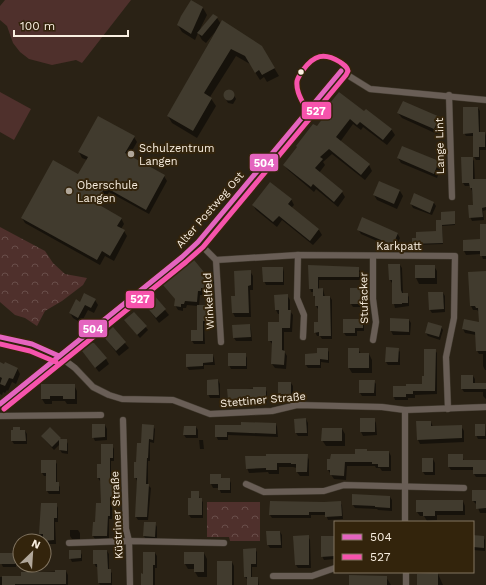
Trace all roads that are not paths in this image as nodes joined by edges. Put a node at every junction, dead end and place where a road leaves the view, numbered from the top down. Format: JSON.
{"nodes":[{"id":1,"x":449,"y":95,"type":"junction"},
{"id":2,"x":486,"y":100,"type":"edge"},
{"id":3,"x":452,"y":197,"type":"dead end"},
{"id":4,"x":198,"y":242,"type":"junction"},
{"id":5,"x":298,"y":255,"type":"junction"},
{"id":6,"x":373,"y":256,"type":"junction"},
{"id":7,"x":216,"y":260,"type":"junction"},
{"id":8,"x":0,"y":337,"type":"edge"},
{"id":9,"x":303,"y":337,"type":"dead end"},
{"id":10,"x":373,"y":340,"type":"dead end"},
{"id":11,"x":221,"y":342,"type":"dead end"},
{"id":12,"x":59,"y":356,"type":"junction"},
{"id":13,"x":0,"y":404,"type":"edge"},
{"id":14,"x":486,"y":407,"type":"edge"},
{"id":15,"x":448,"y":409,"type":"junction"},
{"id":16,"x":405,"y":410,"type":"junction"},
{"id":17,"x":101,"y":415,"type":"dead end"},
{"id":18,"x":0,"y":416,"type":"edge"},
{"id":19,"x":123,"y":420,"type":"dead end"},
{"id":20,"x":246,"y":484,"type":"dead end"},
{"id":21,"x":405,"y":486,"type":"junction"},
{"id":22,"x":464,"y":488,"type":"dead end"},
{"id":23,"x":405,"y":521,"type":"edge"},
{"id":24,"x":130,"y":542,"type":"junction"},
{"id":25,"x":224,"y":543,"type":"dead end"},
{"id":26,"x":69,"y":544,"type":"dead end"},
{"id":27,"x":334,"y":568,"type":"edge"},
{"id":28,"x":406,"y":573,"type":"edge"},
{"id":29,"x":273,"y":576,"type":"dead end"},
{"id":30,"x":130,"y":585,"type":"edge"},
{"id":31,"x":406,"y":585,"type":"edge"}],
"edges":[{"from":1,"to":2,"type":"street"},
{"from":1,"to":3,"type":"street","name":"Lange Lint"},
{"from":1,"to":4,"type":"street","name":"Alter Postweg Ost"},
{"from":4,"to":7,"type":"street"},
{"from":4,"to":12,"type":"street","name":"Alter Postweg Ost"},
{"from":5,"to":6,"type":"street","name":"Karkpatt"},
{"from":5,"to":7,"type":"street","name":"Karkpatt"},
{"from":5,"to":9,"type":"street"},
{"from":6,"to":10,"type":"street","name":"Stufacker"},
{"from":6,"to":15,"type":"street","name":"Karkpatt"},
{"from":7,"to":11,"type":"street","name":"Winkelfeld"},
{"from":8,"to":12,"type":"street","name":"Stettiner Straße"},
{"from":12,"to":13,"type":"street","name":"Alter Postweg Ost"},
{"from":12,"to":16,"type":"street","name":"Stettiner Straße"},
{"from":14,"to":15,"type":"street","name":"Stettiner Straße"},
{"from":15,"to":16,"type":"street","name":"Stettiner Straße"},
{"from":16,"to":21,"type":"street"},
{"from":17,"to":18,"type":"street"},
{"from":19,"to":24,"type":"street","name":"Küstriner Straße"},
{"from":20,"to":21,"type":"street"},
{"from":21,"to":22,"type":"street"},
{"from":21,"to":23,"type":"street"},
{"from":24,"to":25,"type":"street"},
{"from":24,"to":26,"type":"street"},
{"from":24,"to":30,"type":"street","name":"Küstriner Straße"},
{"from":27,"to":29,"type":"street"},
{"from":28,"to":31,"type":"street"}]}
